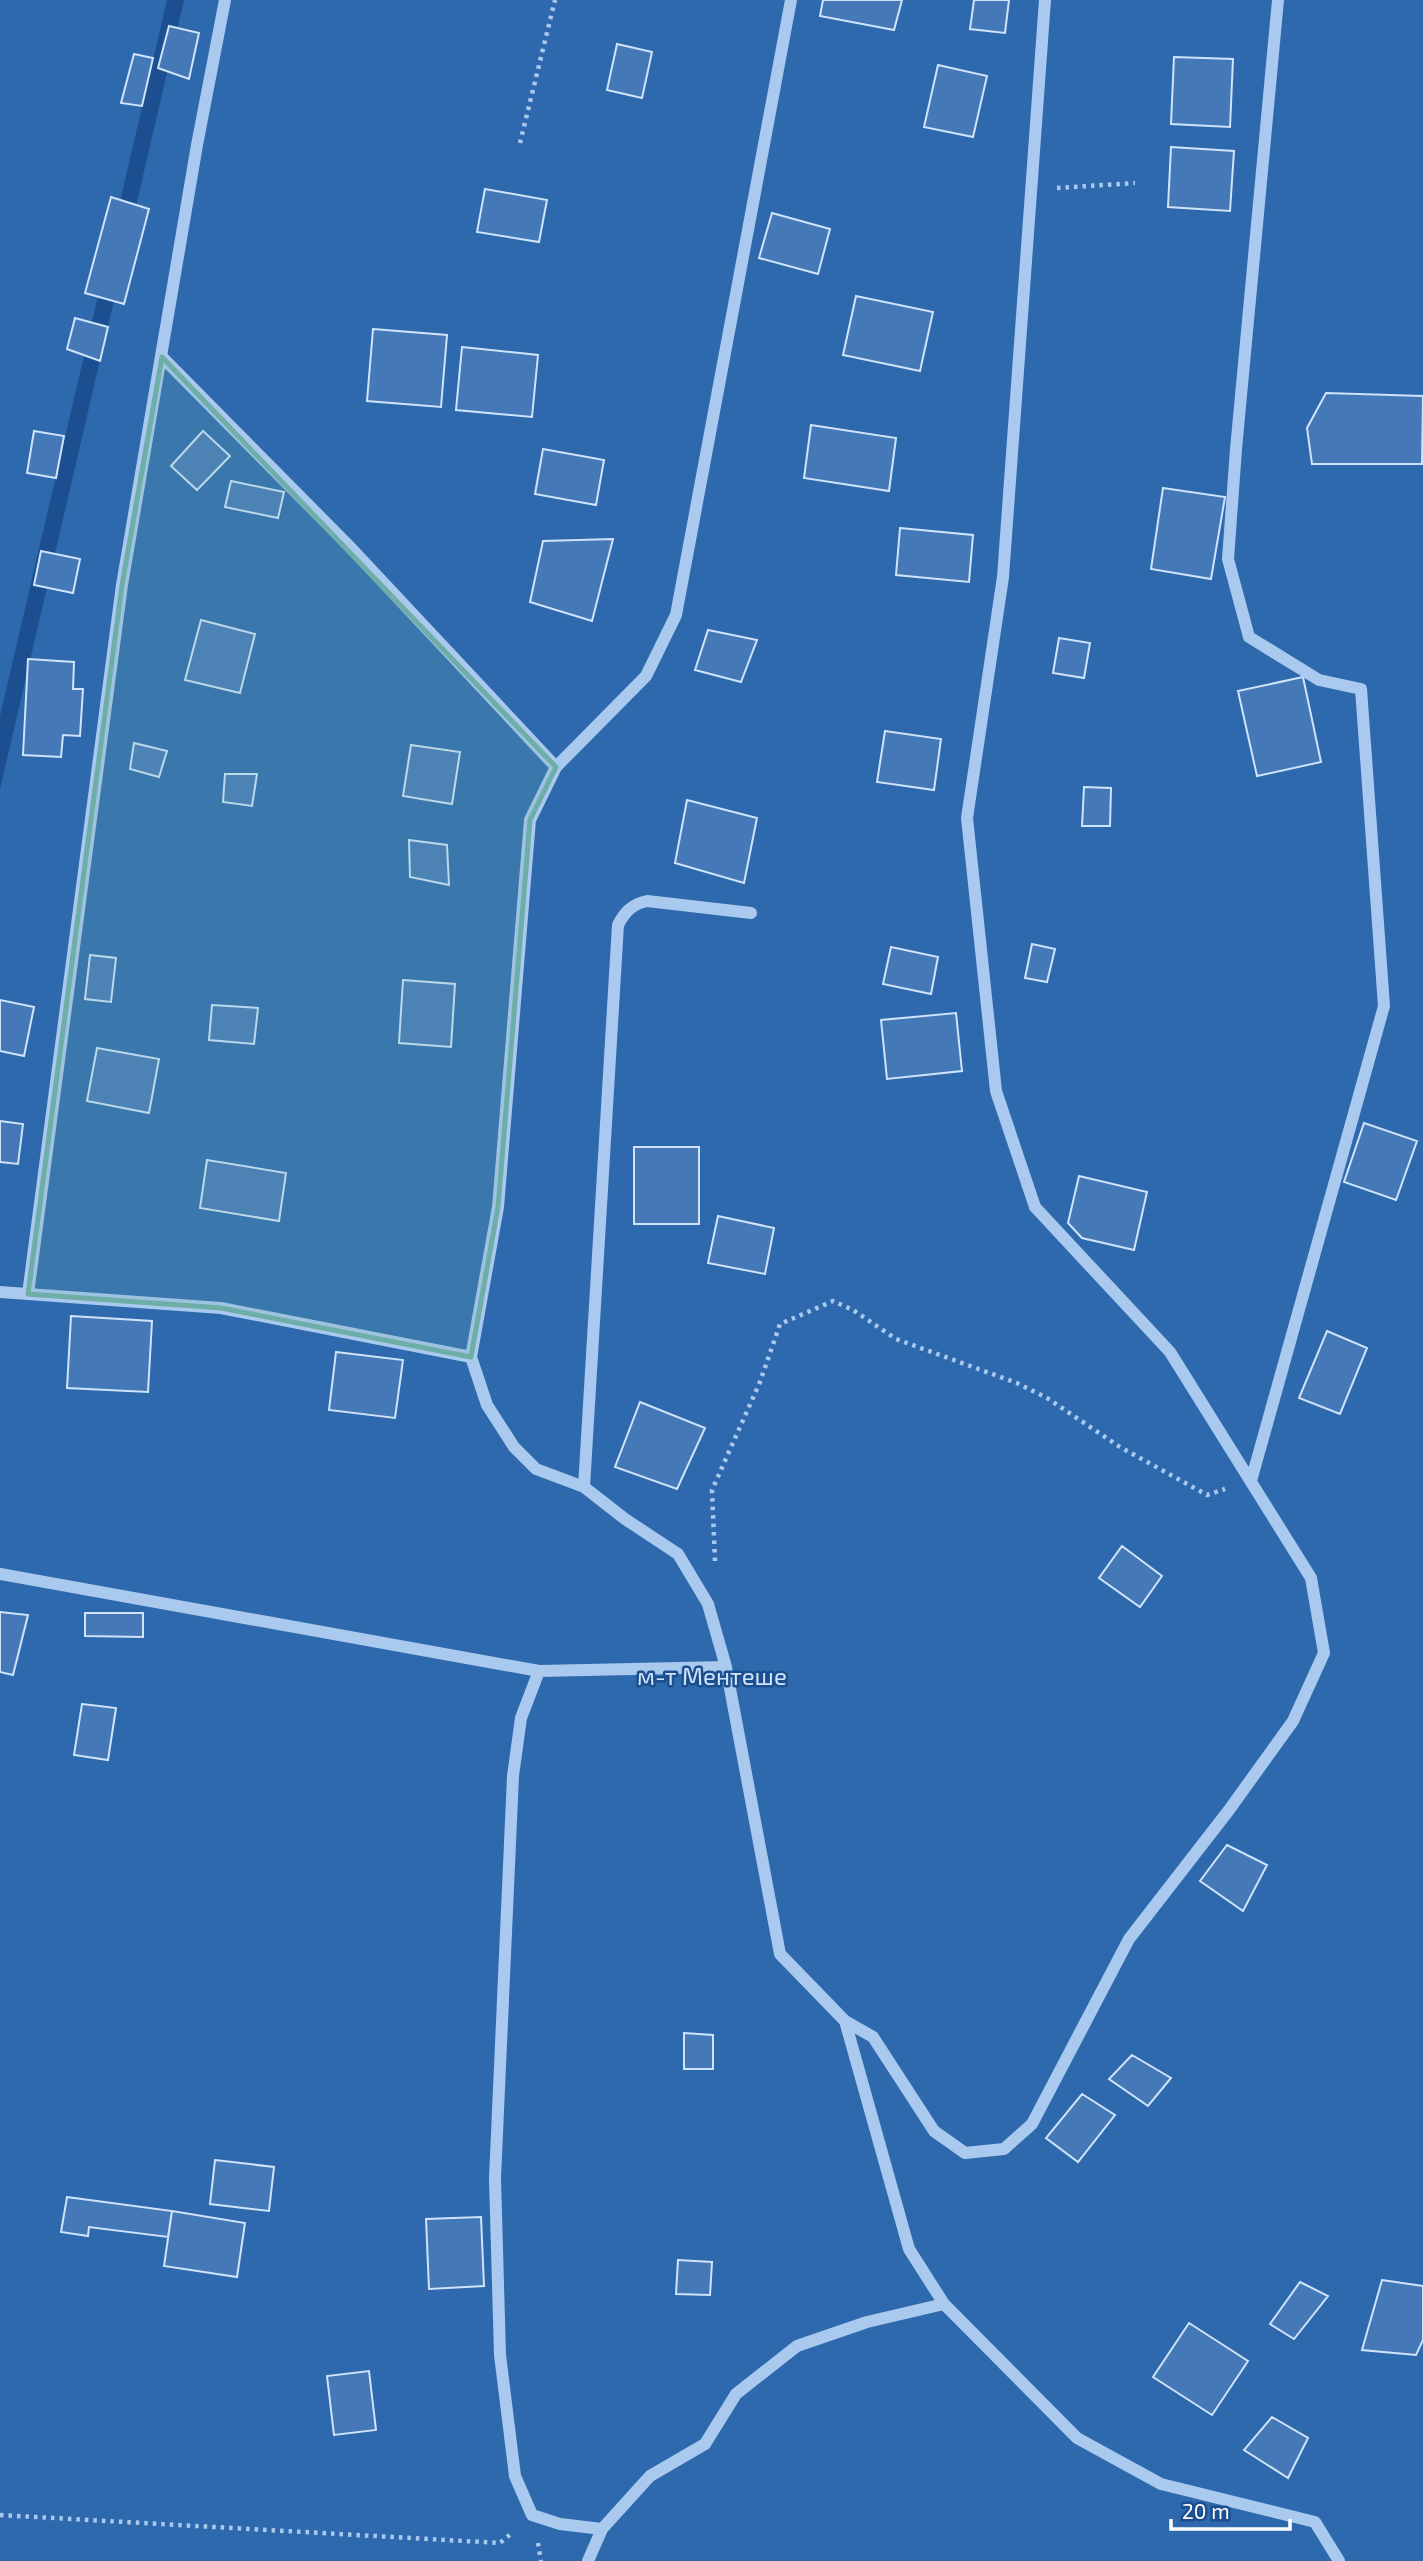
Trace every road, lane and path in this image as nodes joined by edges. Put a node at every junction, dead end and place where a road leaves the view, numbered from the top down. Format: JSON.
{"nodes":[{"id":1,"x":225,"y":0,"type":"edge"},
{"id":2,"x":555,"y":0,"type":"edge"},
{"id":3,"x":790,"y":0,"type":"edge"},
{"id":4,"x":1045,"y":0,"type":"edge"},
{"id":5,"x":1278,"y":0,"type":"edge"},
{"id":6,"x":520,"y":144,"type":"dead end"},
{"id":7,"x":1135,"y":183,"type":"dead end"},
{"id":8,"x":1031,"y":190,"type":"junction"},
{"id":9,"x":162,"y":357,"type":"junction"},
{"id":10,"x":556,"y":766,"type":"junction"},
{"id":11,"x":751,"y":913,"type":"dead end"},
{"id":12,"x":0,"y":1292,"type":"edge"},
{"id":13,"x":28,"y":1294,"type":"junction"},
{"id":14,"x":471,"y":1357,"type":"junction"},
{"id":15,"x":1251,"y":1481,"type":"junction"},
{"id":16,"x":584,"y":1487,"type":"junction"},
{"id":17,"x":715,"y":1573,"type":"dead end"},
{"id":18,"x":0,"y":1574,"type":"edge"},
{"id":19,"x":726,"y":1667,"type":"junction"},
{"id":20,"x":540,"y":1671,"type":"junction"},
{"id":21,"x":845,"y":2021,"type":"junction"},
{"id":22,"x":944,"y":2304,"type":"junction"},
{"id":23,"x":0,"y":2515,"type":"edge"},
{"id":24,"x":532,"y":2515,"type":"junction"},
{"id":25,"x":602,"y":2529,"type":"junction"},
{"id":26,"x":588,"y":2561,"type":"edge"},
{"id":27,"x":1339,"y":2561,"type":"edge"}],
"edges":[{"from":1,"to":9,"type":"street"},
{"from":2,"to":6,"type":"path"},
{"from":3,"to":10,"type":"street"},
{"from":4,"to":8,"type":"street"},
{"from":5,"to":15,"type":"street"},
{"from":7,"to":8,"type":"path"},
{"from":8,"to":15,"type":"street"},
{"from":9,"to":10,"type":"street"},
{"from":9,"to":13,"type":"street"},
{"from":10,"to":14,"type":"street"},
{"from":11,"to":16,"type":"street"},
{"from":12,"to":13,"type":"street"},
{"from":13,"to":14,"type":"street"},
{"from":14,"to":16,"type":"street"},
{"from":15,"to":17,"type":"path"},
{"from":15,"to":21,"type":"street"},
{"from":16,"to":19,"type":"street"},
{"from":18,"to":20,"type":"street"},
{"from":19,"to":20,"type":"street"},
{"from":19,"to":21,"type":"street"},
{"from":20,"to":24,"type":"street"},
{"from":21,"to":22,"type":"street"},
{"from":22,"to":25,"type":"street"},
{"from":22,"to":27,"type":"street"},
{"from":23,"to":24,"type":"path"},
{"from":24,"to":25,"type":"street"},
{"from":25,"to":26,"type":"street"}]}
